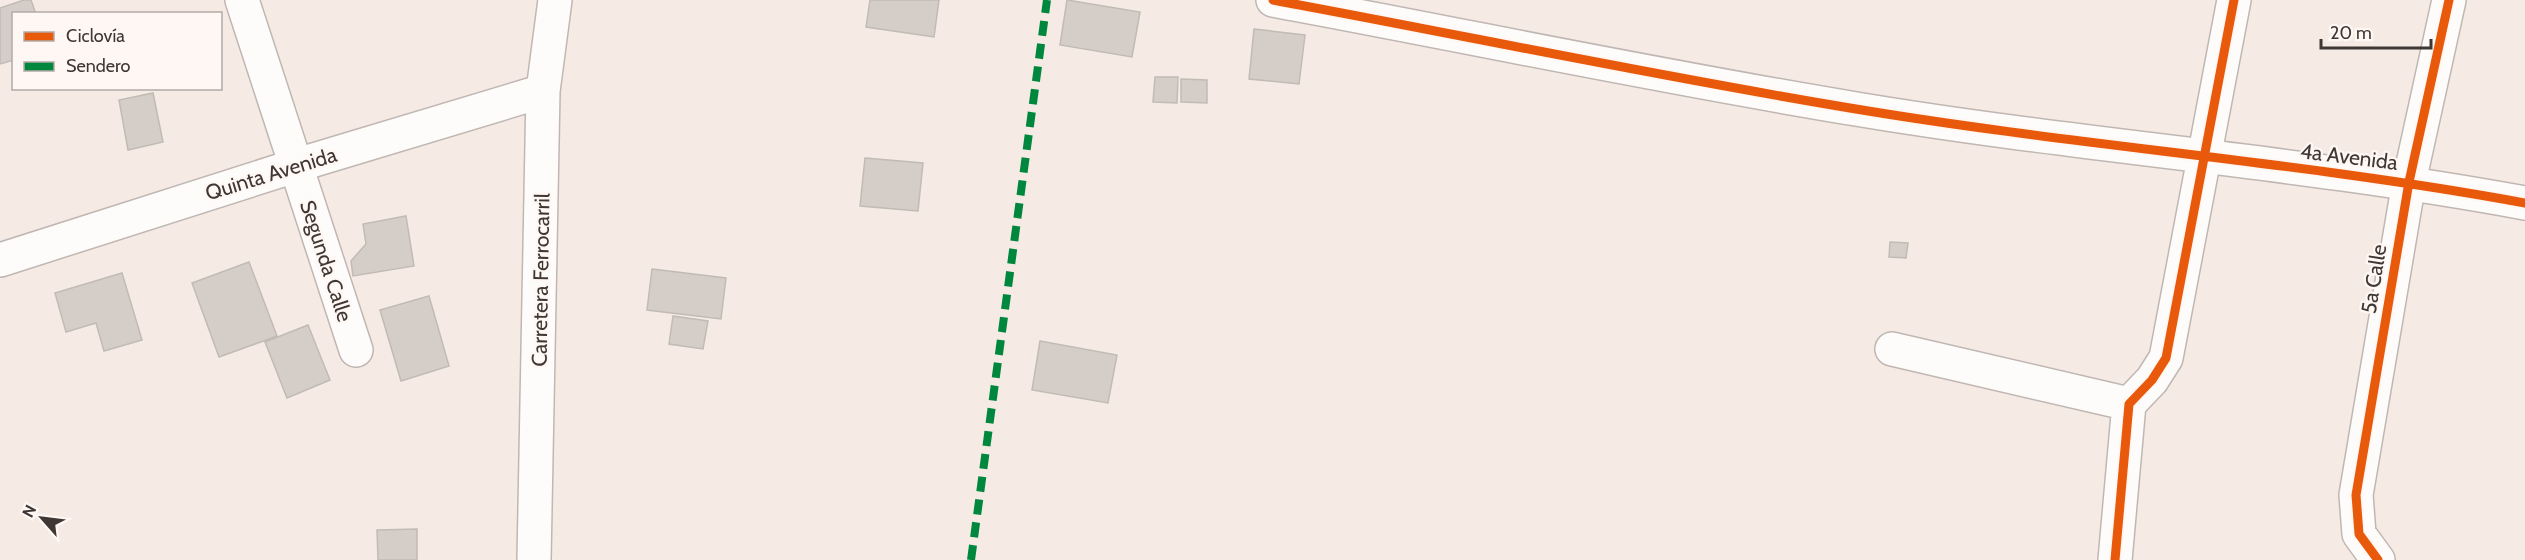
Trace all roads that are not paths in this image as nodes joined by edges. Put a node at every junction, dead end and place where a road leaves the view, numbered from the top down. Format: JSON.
{"nodes":[{"id":1,"x":242,"y":0,"type":"edge"},
{"id":2,"x":555,"y":0,"type":"edge"},
{"id":3,"x":1273,"y":0,"type":"edge"},
{"id":4,"x":2234,"y":0,"type":"edge"},
{"id":5,"x":2449,"y":0,"type":"edge"},
{"id":6,"x":543,"y":91,"type":"junction"},
{"id":7,"x":2204,"y":158,"type":"junction"},
{"id":8,"x":296,"y":166,"type":"junction"},
{"id":9,"x":2409,"y":182,"type":"junction"},
{"id":10,"x":2525,"y":203,"type":"edge"},
{"id":11,"x":0,"y":260,"type":"edge"},
{"id":12,"x":1892,"y":349,"type":"dead end"},
{"id":13,"x":356,"y":351,"type":"dead end"},
{"id":14,"x":2129,"y":404,"type":"junction"},
{"id":15,"x":534,"y":560,"type":"edge"},
{"id":16,"x":2115,"y":560,"type":"edge"},
{"id":17,"x":2378,"y":560,"type":"edge"}],
"edges":[{"from":1,"to":8,"type":"street","name":"Segunda Calle"},
{"from":2,"to":6,"type":"street","name":"Carretera Ferrocarril"},
{"from":3,"to":7,"type":"street","name":"4a Avenida"},
{"from":4,"to":7,"type":"street"},
{"from":5,"to":9,"type":"street","name":"5a Calle"},
{"from":6,"to":8,"type":"street","name":"Quinta Avenida"},
{"from":6,"to":15,"type":"street","name":"Carretera Ferrocarril"},
{"from":7,"to":9,"type":"street","name":"4a Avenida"},
{"from":7,"to":14,"type":"street"},
{"from":8,"to":11,"type":"street","name":"Quinta Avenida"},
{"from":8,"to":13,"type":"street","name":"Segunda Calle"},
{"from":9,"to":10,"type":"street","name":"4a Avenida"},
{"from":9,"to":17,"type":"street","name":"5a Calle"},
{"from":12,"to":14,"type":"street"},
{"from":14,"to":16,"type":"street"}]}
